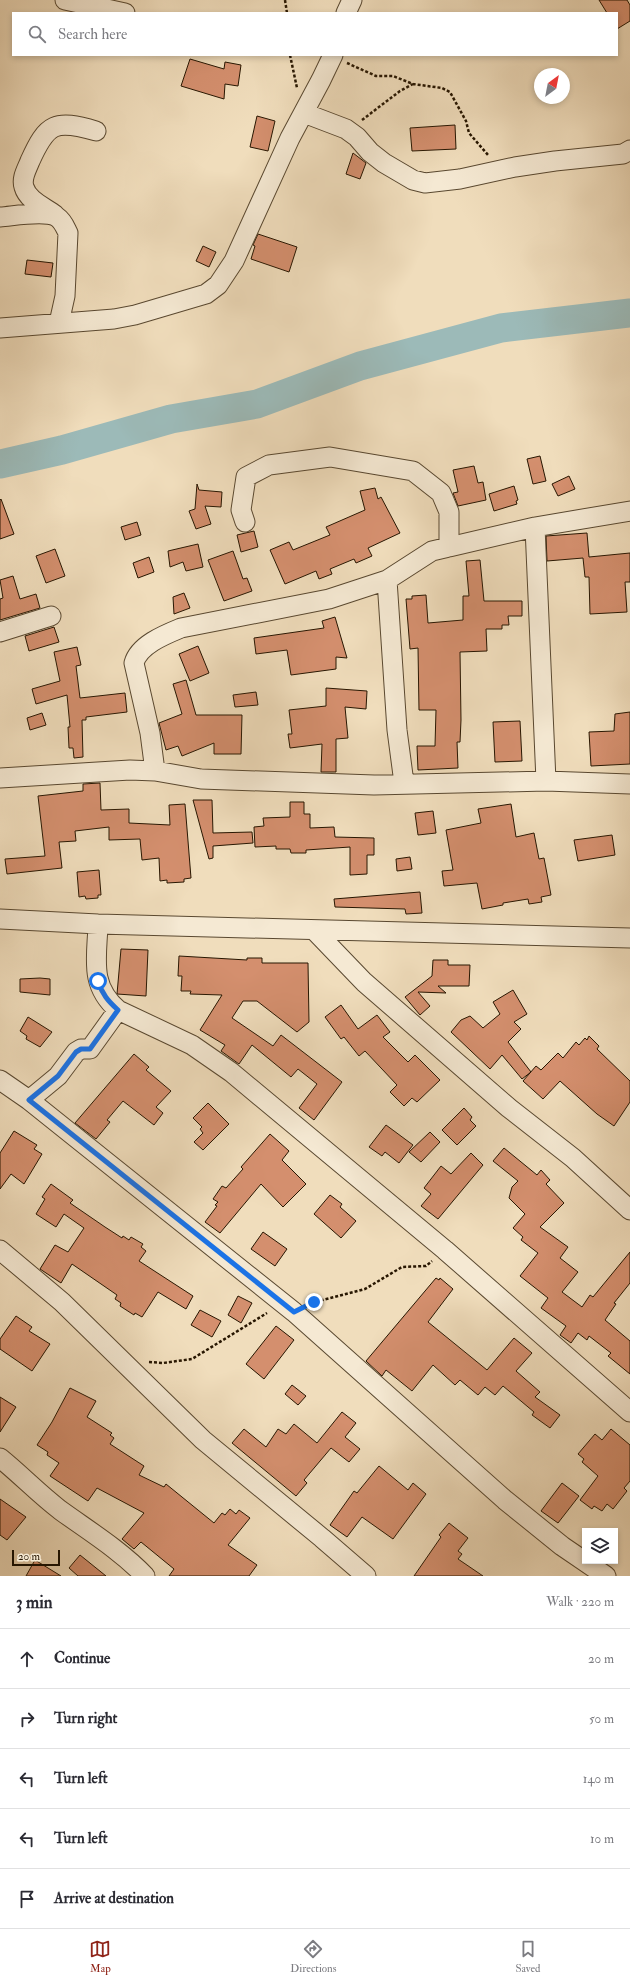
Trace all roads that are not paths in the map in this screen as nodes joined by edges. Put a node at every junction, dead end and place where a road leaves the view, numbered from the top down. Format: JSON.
{"nodes":[{"id":1,"x":65,"y":0,"type":"edge"},
{"id":2,"x":352,"y":0,"type":"edge"},
{"id":3,"x":120,"y":12,"type":"edge"},
{"id":4,"x":346,"y":12,"type":"edge"},
{"id":5,"x":332,"y":56,"type":"edge"},
{"id":6,"x":304,"y":113,"type":"junction"},
{"id":7,"x":96,"y":131,"type":"dead end"},
{"id":8,"x":630,"y":150,"type":"edge"},
{"id":9,"x":0,"y":217,"type":"edge"},
{"id":10,"x":58,"y":218,"type":"junction"},
{"id":11,"x":59,"y":324,"type":"junction"},
{"id":12,"x":0,"y":328,"type":"edge"},
{"id":13,"x":630,"y":511,"type":"edge"},
{"id":14,"x":245,"y":522,"type":"dead end"},
{"id":15,"x":535,"y":527,"type":"junction"},
{"id":16,"x":449,"y":547,"type":"junction"},
{"id":17,"x":387,"y":580,"type":"junction"},
{"id":18,"x":51,"y":616,"type":"dead end"},
{"id":19,"x":0,"y":632,"type":"edge"},
{"id":20,"x":155,"y":771,"type":"junction"},
{"id":21,"x":0,"y":778,"type":"edge"},
{"id":22,"x":546,"y":781,"type":"junction"},
{"id":23,"x":404,"y":783,"type":"junction"},
{"id":24,"x":630,"y":784,"type":"edge"},
{"id":25,"x":0,"y":919,"type":"edge"},
{"id":26,"x":98,"y":924,"type":"junction"},
{"id":27,"x":314,"y":930,"type":"junction"},
{"id":28,"x":630,"y":938,"type":"edge"},
{"id":29,"x":118,"y":1010,"type":"junction"},
{"id":30,"x":0,"y":1080,"type":"edge"},
{"id":31,"x":29,"y":1100,"type":"junction"},
{"id":32,"x":630,"y":1210,"type":"edge"},
{"id":33,"x":0,"y":1250,"type":"edge"},
{"id":34,"x":630,"y":1412,"type":"edge"},
{"id":35,"x":0,"y":1458,"type":"edge"},
{"id":36,"x":144,"y":1576,"type":"edge"},
{"id":37,"x":366,"y":1576,"type":"edge"},
{"id":38,"x":606,"y":1576,"type":"edge"}],
"edges":[{"from":1,"to":3,"type":"street"},
{"from":2,"to":4,"type":"street"},
{"from":5,"to":6,"type":"street"},
{"from":6,"to":8,"type":"street"},
{"from":6,"to":11,"type":"street"},
{"from":7,"to":10,"type":"street"},
{"from":9,"to":10,"type":"street"},
{"from":10,"to":11,"type":"street"},
{"from":11,"to":12,"type":"street"},
{"from":13,"to":15,"type":"street"},
{"from":14,"to":16,"type":"street"},
{"from":15,"to":16,"type":"street"},
{"from":15,"to":22,"type":"street"},
{"from":16,"to":17,"type":"street"},
{"from":17,"to":20,"type":"street"},
{"from":17,"to":23,"type":"street"},
{"from":18,"to":19,"type":"street"},
{"from":20,"to":21,"type":"street"},
{"from":20,"to":23,"type":"street"},
{"from":22,"to":23,"type":"street"},
{"from":22,"to":24,"type":"street"},
{"from":25,"to":26,"type":"street"},
{"from":26,"to":27,"type":"street"},
{"from":26,"to":29,"type":"street"},
{"from":27,"to":28,"type":"street"},
{"from":27,"to":32,"type":"street"},
{"from":29,"to":31,"type":"street"},
{"from":29,"to":34,"type":"street"},
{"from":30,"to":31,"type":"street"},
{"from":31,"to":38,"type":"street"},
{"from":33,"to":37,"type":"street"},
{"from":35,"to":36,"type":"street"}]}
